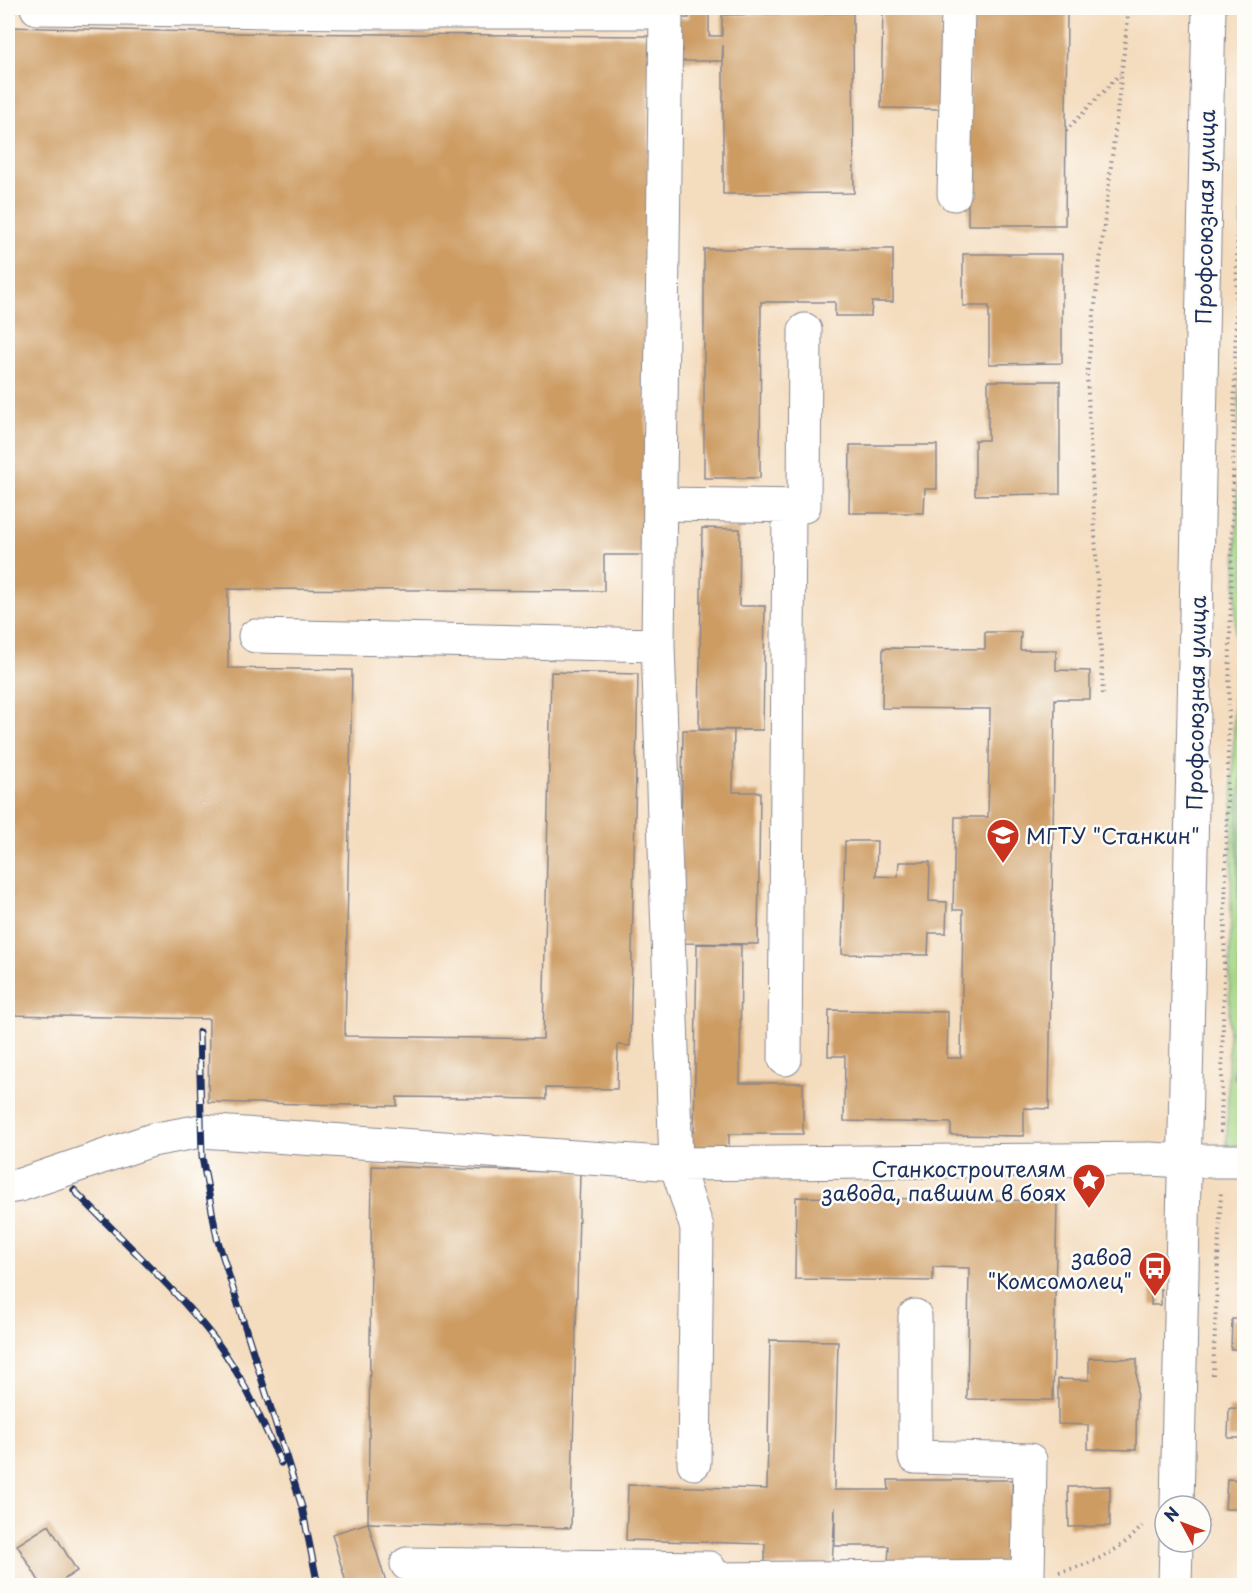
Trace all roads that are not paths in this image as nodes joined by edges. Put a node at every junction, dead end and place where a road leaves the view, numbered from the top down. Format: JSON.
{"nodes":[{"id":1,"x":37,"y":8,"type":"edge"},
{"id":2,"x":958,"y":8,"type":"edge"},
{"id":3,"x":1209,"y":8,"type":"edge"},
{"id":4,"x":954,"y":194,"type":"dead end"},
{"id":5,"x":805,"y":330,"type":"dead end"},
{"id":6,"x":660,"y":504,"type":"junction"},
{"id":7,"x":789,"y":506,"type":"junction"},
{"id":8,"x":255,"y":636,"type":"dead end"},
{"id":9,"x":658,"y":645,"type":"junction"},
{"id":10,"x":785,"y":1059,"type":"dead end"},
{"id":11,"x":1233,"y":1160,"type":"edge"},
{"id":12,"x":1185,"y":1161,"type":"junction"},
{"id":13,"x":676,"y":1164,"type":"junction"},
{"id":14,"x":8,"y":1188,"type":"edge"},
{"id":15,"x":915,"y":1316,"type":"dead end"},
{"id":16,"x":694,"y":1463,"type":"dead end"},
{"id":17,"x":1192,"y":1494,"type":"edge"},
{"id":18,"x":1186,"y":1554,"type":"edge"},
{"id":19,"x":407,"y":1564,"type":"dead end"},
{"id":20,"x":709,"y":1582,"type":"edge"},
{"id":21,"x":1175,"y":1586,"type":"edge"}],
"edges":[{"from":1,"to":6,"type":"main road"},
{"from":2,"to":4,"type":"main road"},
{"from":3,"to":12,"type":"main road","name":"Профсоюзная улица"},
{"from":5,"to":7,"type":"main road"},
{"from":6,"to":7,"type":"main road"},
{"from":6,"to":9,"type":"main road"},
{"from":7,"to":10,"type":"main road"},
{"from":8,"to":9,"type":"main road"},
{"from":9,"to":13,"type":"main road"},
{"from":11,"to":12,"type":"main road"},
{"from":12,"to":13,"type":"main road"},
{"from":12,"to":17,"type":"main road","name":"Профсоюзная улица"},
{"from":13,"to":14,"type":"main road"},
{"from":13,"to":16,"type":"main road"},
{"from":15,"to":20,"type":"main road"},
{"from":18,"to":21,"type":"main road"},
{"from":19,"to":20,"type":"main road"}]}
